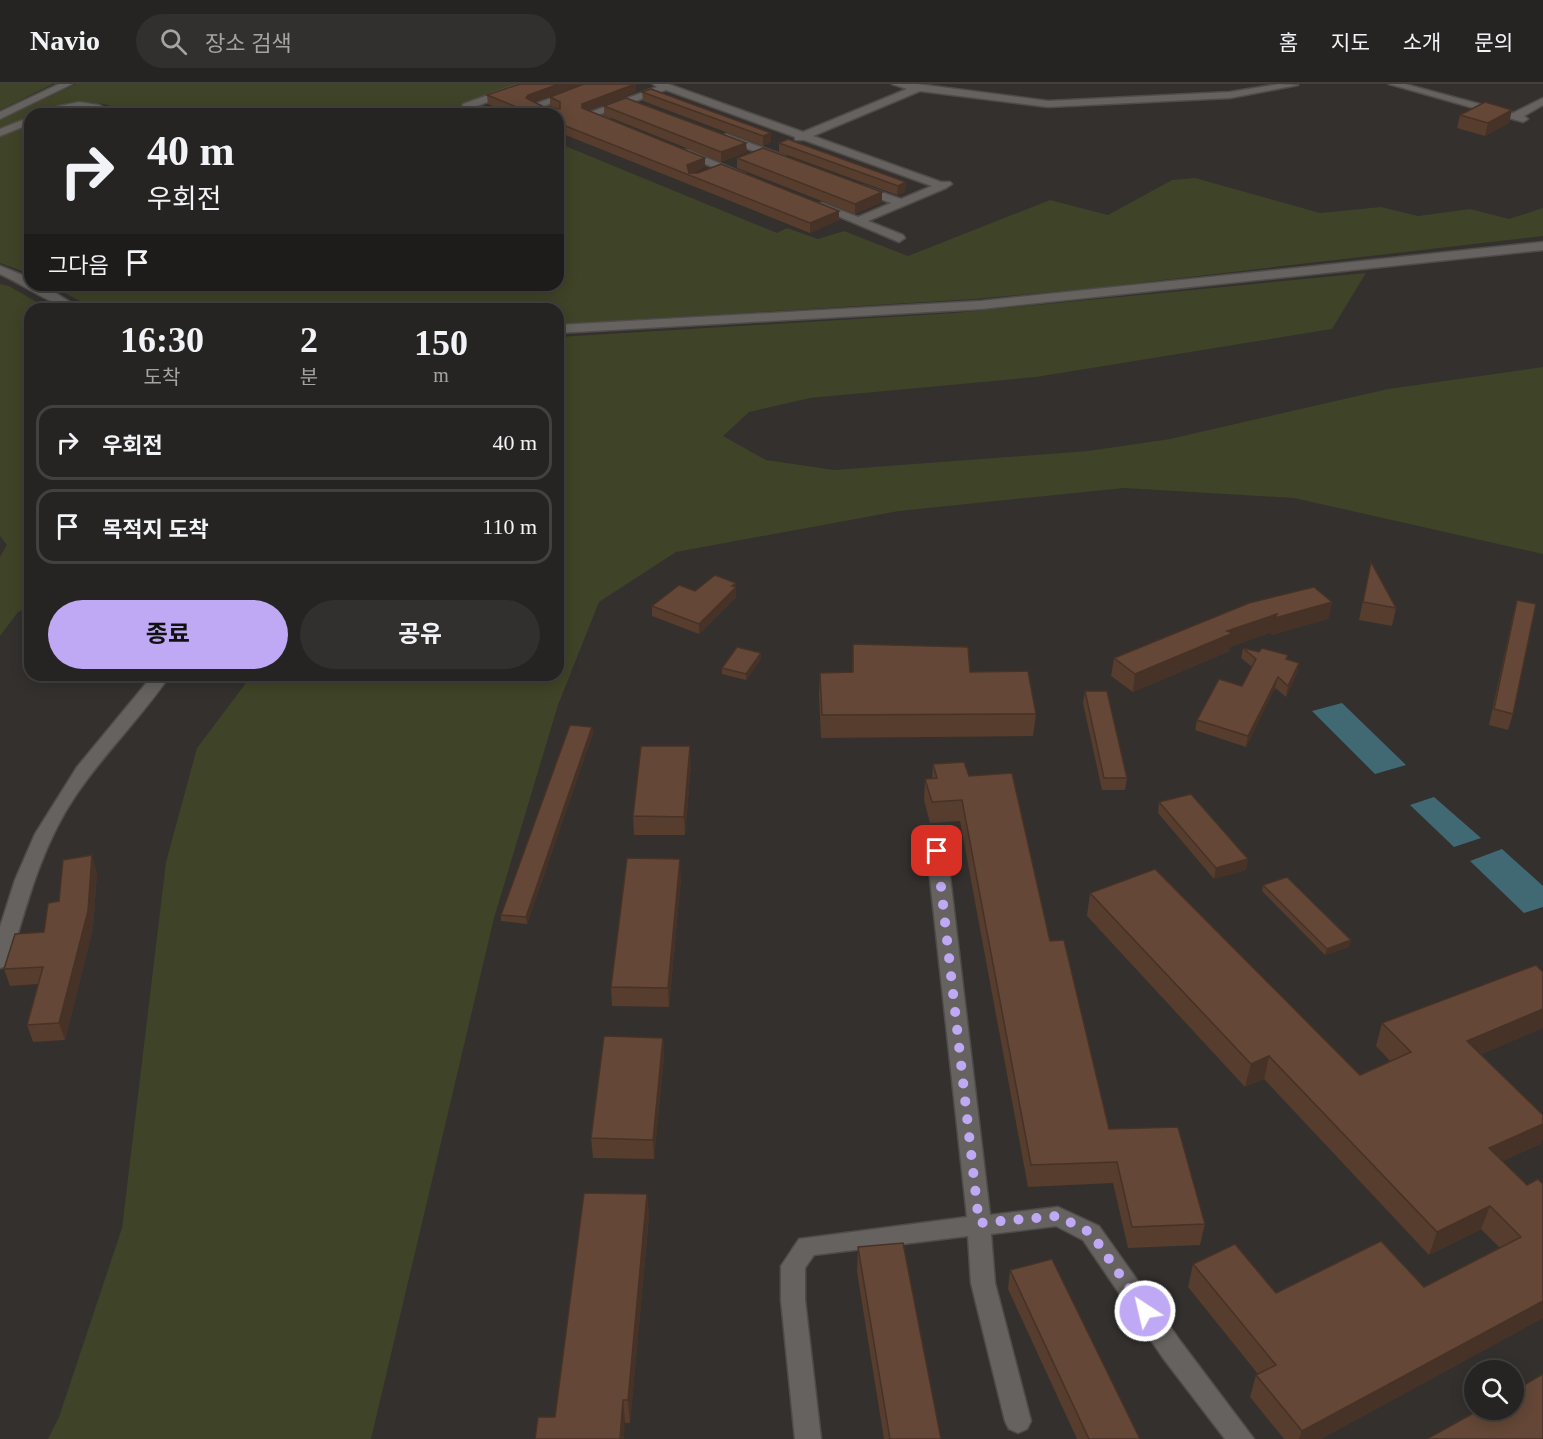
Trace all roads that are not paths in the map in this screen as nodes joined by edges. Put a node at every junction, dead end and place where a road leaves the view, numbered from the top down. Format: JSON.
{"nodes":[{"id":1,"x":67,"y":84,"type":"edge"},
{"id":2,"x":529,"y":84,"type":"edge"},
{"id":3,"x":601,"y":84,"type":"edge"},
{"id":4,"x":897,"y":84,"type":"edge"},
{"id":5,"x":1291,"y":84,"type":"edge"},
{"id":6,"x":1394,"y":84,"type":"edge"},
{"id":7,"x":662,"y":85,"type":"edge"},
{"id":8,"x":919,"y":87,"type":"junction"},
{"id":9,"x":513,"y":98,"type":"edge"},
{"id":10,"x":626,"y":101,"type":"junction"},
{"id":11,"x":1543,"y":101,"type":"edge"},
{"id":12,"x":534,"y":106,"type":"junction"},
{"id":13,"x":61,"y":108,"type":"edge"},
{"id":14,"x":97,"y":108,"type":"edge"},
{"id":15,"x":467,"y":108,"type":"edge"},
{"id":16,"x":539,"y":108,"type":"edge"},
{"id":17,"x":647,"y":109,"type":"edge"},
{"id":18,"x":0,"y":116,"type":"edge"},
{"id":19,"x":24,"y":123,"type":"edge"},
{"id":20,"x":622,"y":128,"type":"edge"},
{"id":21,"x":711,"y":132,"type":"edge"},
{"id":22,"x":0,"y":133,"type":"edge"},
{"id":23,"x":804,"y":136,"type":"junction"},
{"id":24,"x":677,"y":150,"type":"edge"},
{"id":25,"x":764,"y":151,"type":"junction"},
{"id":26,"x":796,"y":163,"type":"edge"},
{"id":27,"x":722,"y":167,"type":"junction"},
{"id":28,"x":703,"y":175,"type":"edge"},
{"id":29,"x":754,"y":180,"type":"edge"},
{"id":30,"x":848,"y":183,"type":"edge"},
{"id":31,"x":807,"y":200,"type":"edge"},
{"id":32,"x":901,"y":203,"type":"junction"},
{"id":33,"x":859,"y":221,"type":"junction"},
{"id":34,"x":899,"y":238,"type":"dead end"},
{"id":35,"x":1543,"y":246,"type":"edge"},
{"id":36,"x":0,"y":270,"type":"edge"},
{"id":37,"x":24,"y":280,"type":"edge"},
{"id":38,"x":44,"y":291,"type":"edge"},
{"id":39,"x":65,"y":303,"type":"edge"},
{"id":40,"x":564,"y":329,"type":"edge"},
{"id":41,"x":157,"y":681,"type":"edge"},
{"id":42,"x":937,"y":851,"type":"dead end"},
{"id":43,"x":0,"y":960,"type":"edge"},
{"id":44,"x":979,"y":1223,"type":"junction"},
{"id":45,"x":1018,"y":1421,"type":"dead end"},
{"id":46,"x":808,"y":1439,"type":"edge"},
{"id":47,"x":1241,"y":1439,"type":"edge"}],
"edges":[{"from":1,"to":18,"type":"street"},
{"from":2,"to":15,"type":"street"},
{"from":3,"to":12,"type":"street"},
{"from":4,"to":8,"type":"street"},
{"from":5,"to":8,"type":"street"},
{"from":6,"to":11,"type":"street"},
{"from":7,"to":10,"type":"street"},
{"from":7,"to":23,"type":"street"},
{"from":8,"to":23,"type":"street"},
{"from":9,"to":12,"type":"street"},
{"from":10,"to":17,"type":"street"},
{"from":10,"to":20,"type":"street"},
{"from":12,"to":16,"type":"street"},
{"from":13,"to":14,"type":"street"},
{"from":19,"to":22,"type":"street"},
{"from":21,"to":25,"type":"street"},
{"from":23,"to":25,"type":"street"},
{"from":23,"to":32,"type":"street"},
{"from":24,"to":27,"type":"street"},
{"from":25,"to":26,"type":"street"},
{"from":25,"to":27,"type":"street"},
{"from":27,"to":28,"type":"street"},
{"from":27,"to":29,"type":"street"},
{"from":30,"to":32,"type":"street"},
{"from":31,"to":33,"type":"street"},
{"from":32,"to":33,"type":"street"},
{"from":33,"to":34,"type":"street"},
{"from":35,"to":40,"type":"street"},
{"from":36,"to":37,"type":"street"},
{"from":38,"to":39,"type":"street"},
{"from":41,"to":43,"type":"street"},
{"from":42,"to":44,"type":"street"},
{"from":44,"to":45,"type":"street"},
{"from":44,"to":46,"type":"street"},
{"from":44,"to":47,"type":"street"}]}
